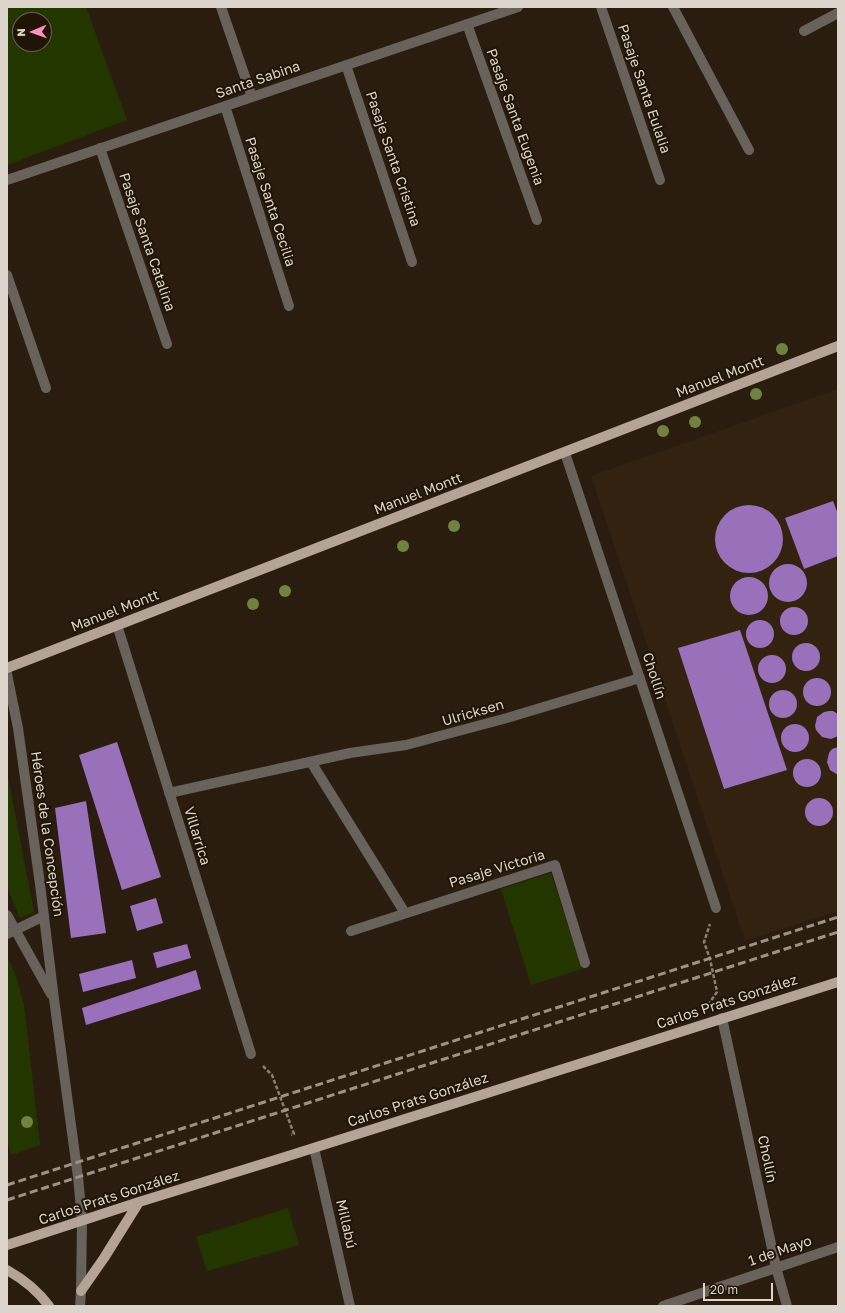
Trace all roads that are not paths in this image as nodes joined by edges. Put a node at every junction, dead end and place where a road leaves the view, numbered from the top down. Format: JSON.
{"nodes":[{"id":1,"x":221,"y":7,"type":"edge"},
{"id":2,"x":518,"y":7,"type":"edge"},
{"id":3,"x":601,"y":7,"type":"edge"},
{"id":4,"x":673,"y":7,"type":"edge"},
{"id":5,"x":838,"y":13,"type":"edge"},
{"id":6,"x":467,"y":24,"type":"junction"},
{"id":7,"x":804,"y":31,"type":"dead end"},
{"id":8,"x":346,"y":65,"type":"junction"},
{"id":9,"x":252,"y":97,"type":"junction"},
{"id":10,"x":225,"y":106,"type":"junction"},
{"id":11,"x":100,"y":148,"type":"junction"},
{"id":12,"x":749,"y":150,"type":"dead end"},
{"id":13,"x":7,"y":180,"type":"edge"},
{"id":14,"x":660,"y":180,"type":"dead end"},
{"id":15,"x":537,"y":220,"type":"dead end"},
{"id":16,"x":412,"y":262,"type":"dead end"},
{"id":17,"x":7,"y":275,"type":"edge"},
{"id":18,"x":289,"y":306,"type":"dead end"},
{"id":19,"x":167,"y":344,"type":"dead end"},
{"id":20,"x":838,"y":346,"type":"edge"},
{"id":21,"x":46,"y":388,"type":"dead end"},
{"id":22,"x":565,"y":453,"type":"junction"},
{"id":23,"x":117,"y":625,"type":"junction"},
{"id":24,"x":7,"y":668,"type":"edge"},
{"id":25,"x":7,"y":674,"type":"edge"},
{"id":26,"x":640,"y":678,"type":"junction"},
{"id":27,"x":311,"y":762,"type":"junction"},
{"id":28,"x":169,"y":793,"type":"junction"},
{"id":29,"x":716,"y":908,"type":"road end"},
{"id":30,"x":405,"y":913,"type":"junction"},
{"id":31,"x":7,"y":915,"type":"edge"},
{"id":32,"x":44,"y":916,"type":"junction"},
{"id":33,"x":351,"y":931,"type":"dead end"},
{"id":34,"x":11,"y":933,"type":"edge"},
{"id":35,"x":585,"y":964,"type":"dead end"},
{"id":36,"x":838,"y":982,"type":"edge"},
{"id":37,"x":54,"y":999,"type":"junction"},
{"id":38,"x":722,"y":1018,"type":"junction"},
{"id":39,"x":251,"y":1054,"type":"road end"},
{"id":40,"x":314,"y":1148,"type":"junction"},
{"id":41,"x":139,"y":1202,"type":"junction"},
{"id":42,"x":82,"y":1220,"type":"junction"},
{"id":43,"x":7,"y":1245,"type":"edge"},
{"id":44,"x":838,"y":1246,"type":"edge"},
{"id":45,"x":776,"y":1267,"type":"junction"},
{"id":46,"x":7,"y":1270,"type":"edge"},
{"id":47,"x":81,"y":1291,"type":"junction"},
{"id":48,"x":49,"y":1306,"type":"edge"},
{"id":49,"x":80,"y":1306,"type":"edge"},
{"id":50,"x":350,"y":1306,"type":"edge"},
{"id":51,"x":662,"y":1306,"type":"edge"},
{"id":52,"x":787,"y":1306,"type":"edge"}],
"edges":[{"from":1,"to":9,"type":"street"},
{"from":2,"to":6,"type":"street","name":"Santa Sabina"},
{"from":3,"to":14,"type":"street","name":"Pasaje Santa Eulalia"},
{"from":4,"to":12,"type":"street"},
{"from":5,"to":7,"type":"street"},
{"from":6,"to":8,"type":"street","name":"Santa Sabina"},
{"from":6,"to":15,"type":"street","name":"Pasaje Santa Eugenia"},
{"from":8,"to":9,"type":"street","name":"Santa Sabina"},
{"from":8,"to":16,"type":"street","name":"Pasaje Santa Cristina"},
{"from":9,"to":10,"type":"street","name":"Santa Sabina"},
{"from":10,"to":11,"type":"street","name":"Santa Sabina"},
{"from":10,"to":18,"type":"street","name":"Pasaje Santa Cecilia"},
{"from":11,"to":13,"type":"street","name":"Santa Sabina"},
{"from":11,"to":19,"type":"street","name":"Pasaje Santa Catalina"},
{"from":17,"to":21,"type":"street"},
{"from":20,"to":22,"type":"main road","name":"Manuel Montt"},
{"from":22,"to":23,"type":"main road","name":"Manuel Montt"},
{"from":22,"to":26,"type":"street","name":"Chollín"},
{"from":23,"to":24,"type":"main road","name":"Manuel Montt"},
{"from":23,"to":28,"type":"street","name":"Villarrica"},
{"from":25,"to":32,"type":"street","name":"Héroes de la Concepción"},
{"from":26,"to":27,"type":"street","name":"Ulricksen"},
{"from":26,"to":29,"type":"street","name":"Chollín"},
{"from":27,"to":28,"type":"street","name":"Ulricksen"},
{"from":27,"to":30,"type":"street"},
{"from":28,"to":39,"type":"street","name":"Villarrica"},
{"from":30,"to":33,"type":"street","name":"Pasaje Victoria"},
{"from":30,"to":35,"type":"street","name":"Pasaje Victoria"},
{"from":31,"to":34,"type":"street","name":"Héroes de la Concepción"},
{"from":32,"to":34,"type":"street"},
{"from":32,"to":37,"type":"street","name":"Héroes de la Concepción"},
{"from":34,"to":37,"type":"street","name":"Héroes de la Concepción"},
{"from":36,"to":38,"type":"main road","name":"Carlos Prats González"},
{"from":37,"to":42,"type":"street","name":"Héroes de la Concepción"},
{"from":38,"to":40,"type":"main road","name":"Carlos Prats González"},
{"from":38,"to":45,"type":"street","name":"Chollín"},
{"from":40,"to":41,"type":"main road","name":"Carlos Prats González"},
{"from":40,"to":50,"type":"street","name":"Millabú"},
{"from":41,"to":42,"type":"main road","name":"Carlos Prats González"},
{"from":41,"to":47,"type":"main road"},
{"from":42,"to":43,"type":"main road","name":"Carlos Prats González"},
{"from":42,"to":47,"type":"street","name":"Héroes de la Concepción"},
{"from":44,"to":45,"type":"street","name":"1 de Mayo"},
{"from":45,"to":51,"type":"street","name":"1 de Mayo"},
{"from":45,"to":52,"type":"street","name":"Chollín"},
{"from":46,"to":48,"type":"main road"},
{"from":47,"to":49,"type":"street","name":"Héroes de la Concepción"}]}
